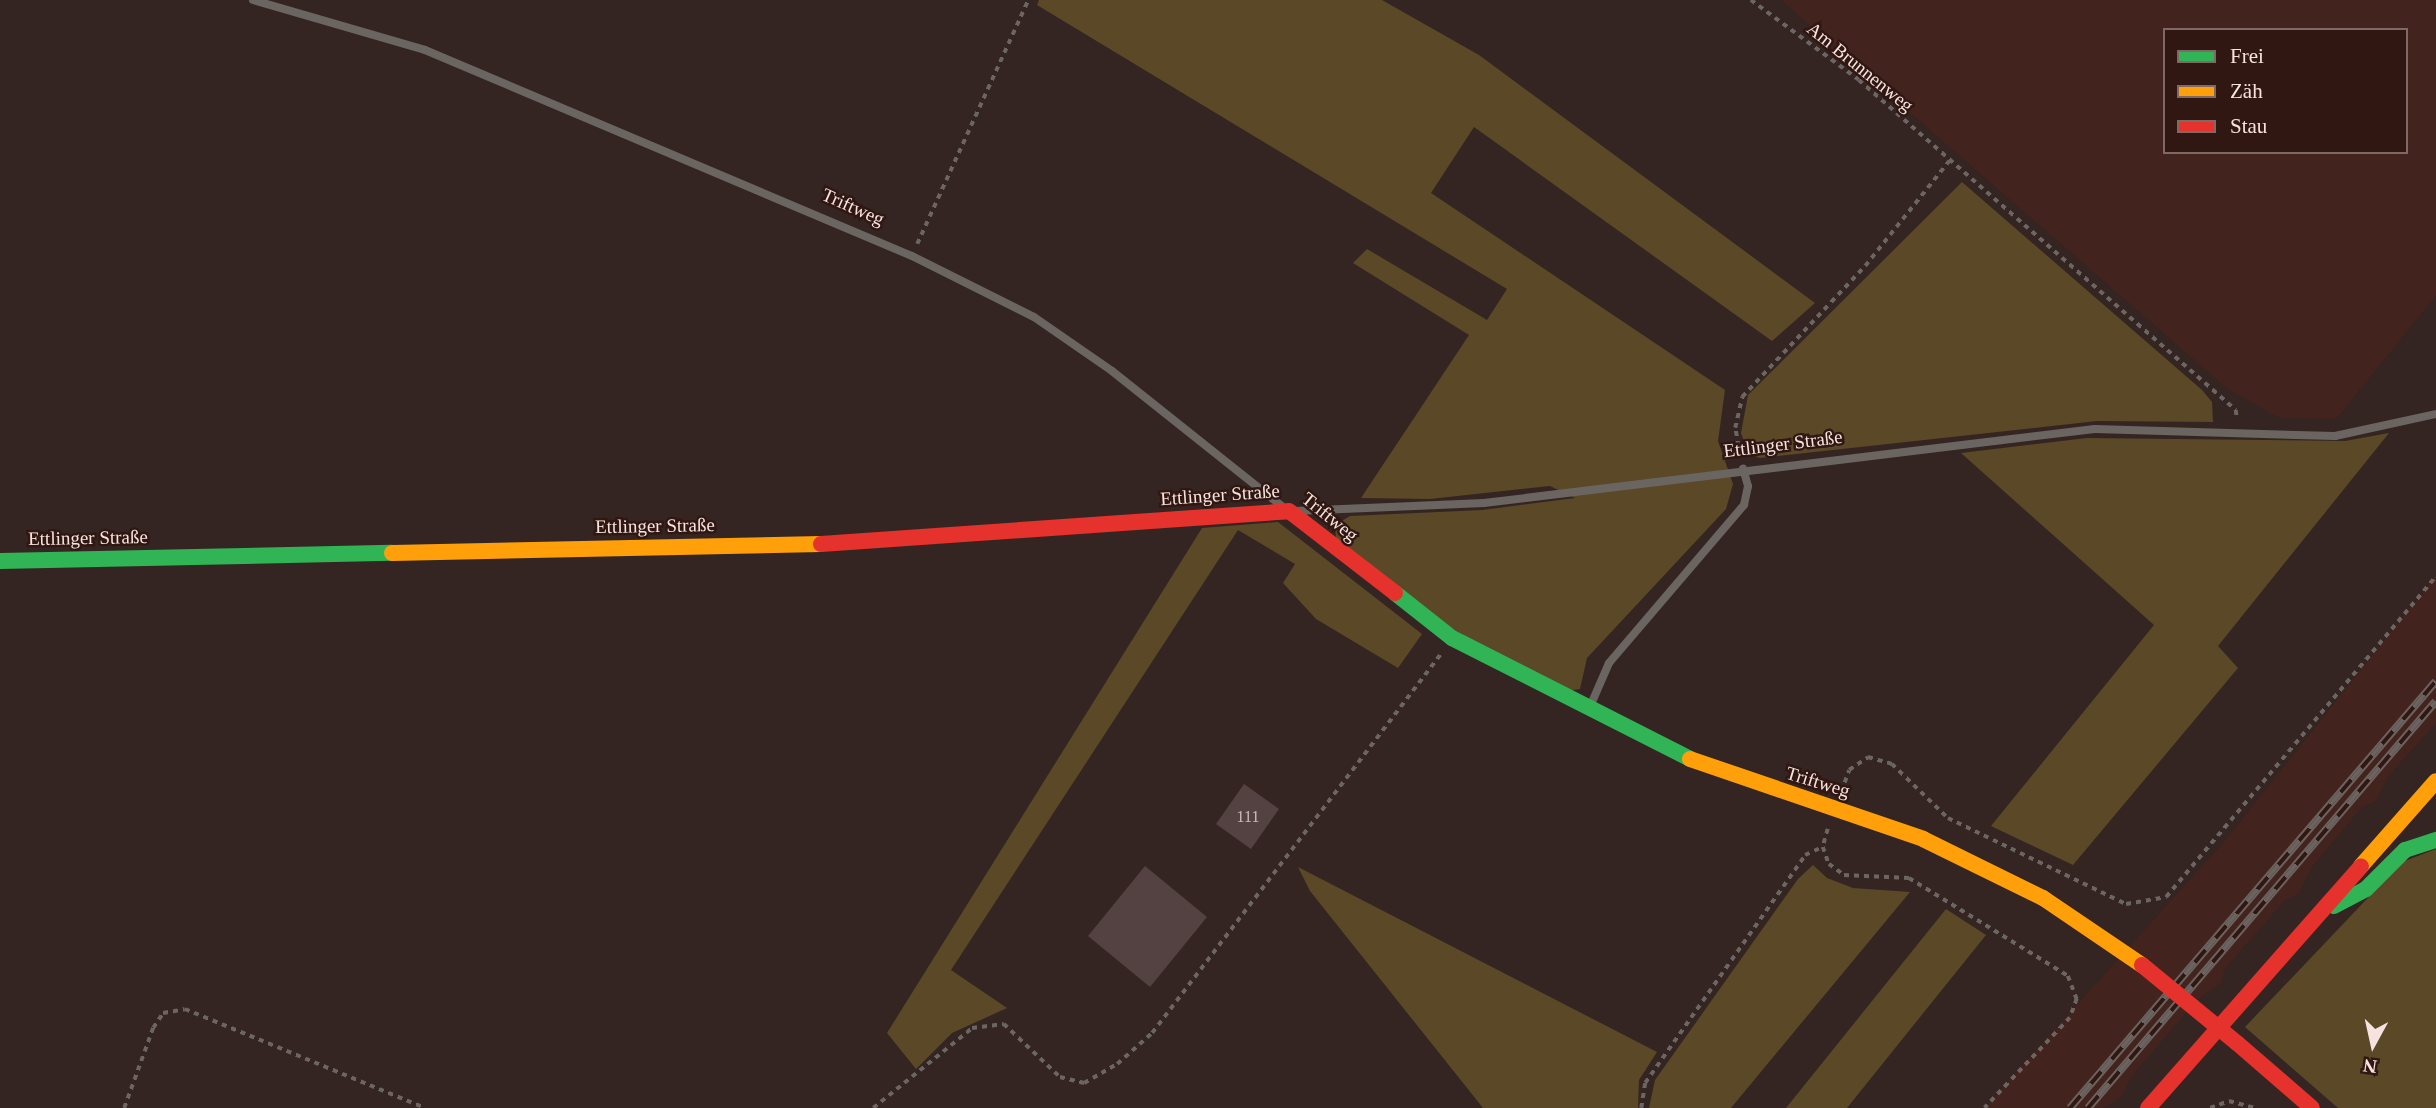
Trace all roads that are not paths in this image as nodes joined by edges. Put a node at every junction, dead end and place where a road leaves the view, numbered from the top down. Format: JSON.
{"nodes":[{"id":1,"x":253,"y":0,"type":"edge"},
{"id":2,"x":2436,"y":414,"type":"edge"},
{"id":3,"x":1743,"y":469,"type":"junction"},
{"id":4,"x":1289,"y":511,"type":"junction"},
{"id":5,"x":0,"y":561,"type":"edge"},
{"id":6,"x":1588,"y":712,"type":"junction"},
{"id":7,"x":2433,"y":790,"type":"edge"},
{"id":8,"x":2436,"y":840,"type":"edge"},
{"id":9,"x":2321,"y":913,"type":"junction"},
{"id":10,"x":2148,"y":1108,"type":"edge"},
{"id":11,"x":2312,"y":1108,"type":"edge"}],
"edges":[{"from":1,"to":4,"type":"lane","name":"Triftweg"},
{"from":2,"to":3,"type":"lane","name":"Ettlinger Straße"},
{"from":3,"to":4,"type":"lane","name":"Ettlinger Straße"},
{"from":3,"to":6,"type":"lane"},
{"from":4,"to":5,"type":"street","name":"Ettlinger Straße"},
{"from":4,"to":6,"type":"street","name":"Triftweg"},
{"from":6,"to":11,"type":"street","name":"Triftweg","bridge":true},
{"from":7,"to":9,"type":"street"},
{"from":8,"to":9,"type":"street"},
{"from":9,"to":10,"type":"street"}]}
